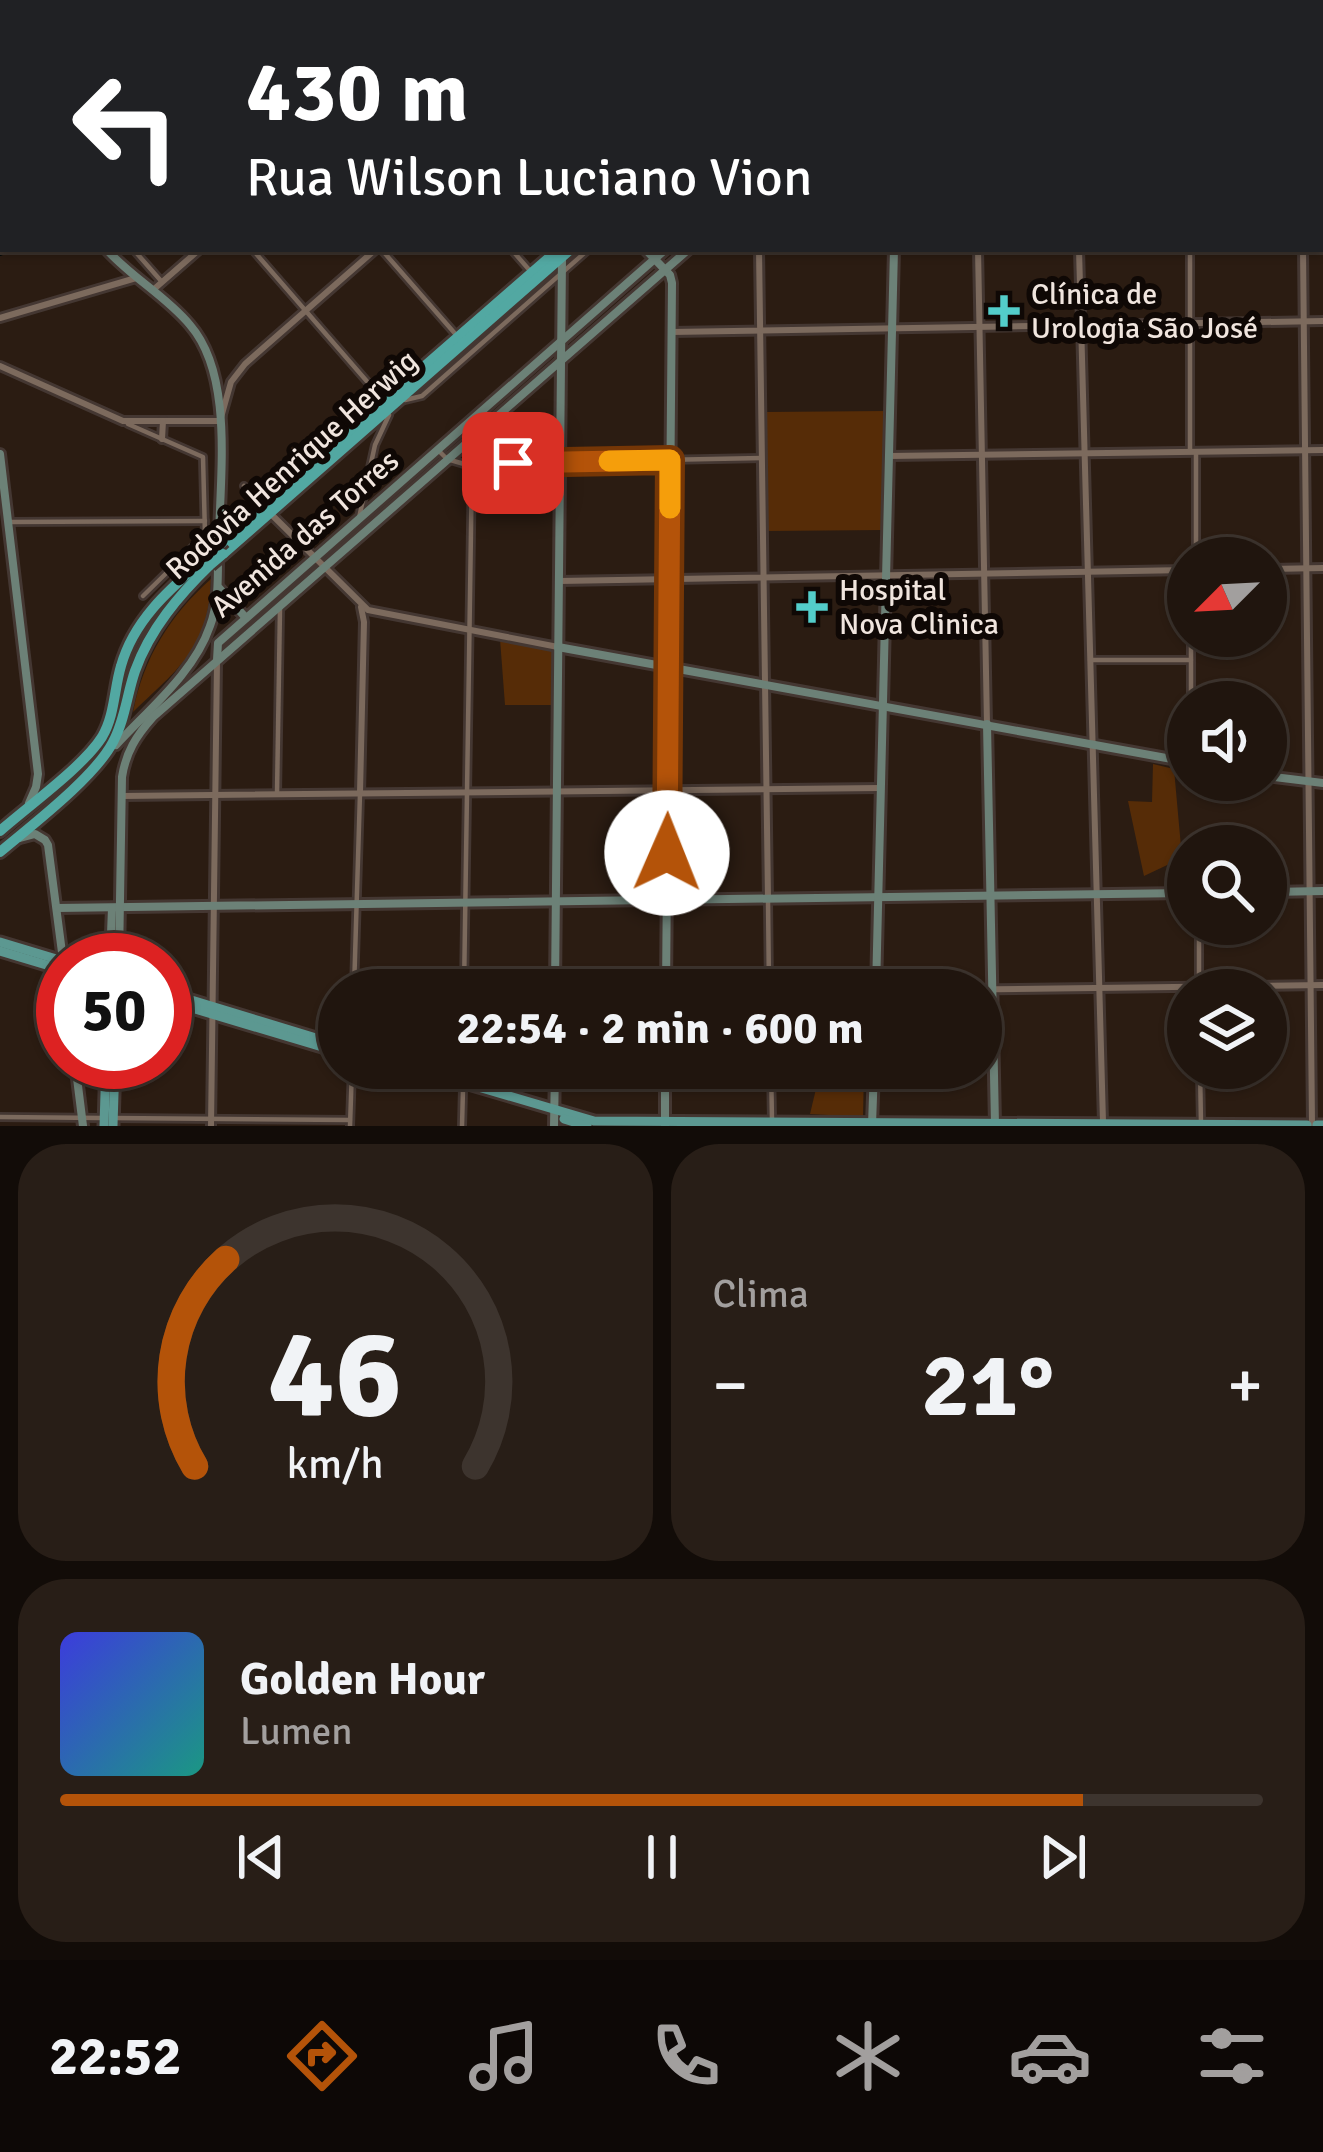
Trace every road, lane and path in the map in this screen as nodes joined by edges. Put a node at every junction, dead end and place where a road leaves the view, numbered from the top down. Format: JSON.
{"nodes":[{"id":1,"x":109,"y":252,"type":"edge"},
{"id":2,"x":136,"y":252,"type":"edge"},
{"id":3,"x":197,"y":252,"type":"edge"},
{"id":4,"x":255,"y":252,"type":"edge"},
{"id":5,"x":375,"y":252,"type":"edge"},
{"id":6,"x":382,"y":252,"type":"edge"},
{"id":7,"x":514,"y":252,"type":"edge"},
{"id":8,"x":564,"y":252,"type":"edge"},
{"id":9,"x":586,"y":252,"type":"edge"},
{"id":10,"x":648,"y":252,"type":"edge"},
{"id":11,"x":663,"y":252,"type":"edge"},
{"id":12,"x":685,"y":252,"type":"edge"},
{"id":13,"x":759,"y":252,"type":"edge"},
{"id":14,"x":894,"y":252,"type":"edge"},
{"id":15,"x":978,"y":252,"type":"edge"},
{"id":16,"x":1079,"y":252,"type":"edge"},
{"id":17,"x":1190,"y":252,"type":"edge"},
{"id":18,"x":1303,"y":252,"type":"edge"},
{"id":19,"x":655,"y":259,"type":"junction"},
{"id":20,"x":665,"y":270,"type":"junction"},
{"id":21,"x":532,"y":273,"type":"junction"},
{"id":22,"x":562,"y":273,"type":"junction"},
{"id":23,"x":136,"y":278,"type":"junction"},
{"id":24,"x":162,"y":282,"type":"junction"},
{"id":25,"x":152,"y":291,"type":"junction"},
{"id":26,"x":305,"y":311,"type":"junction"},
{"id":27,"x":0,"y":318,"type":"edge"},
{"id":28,"x":1323,"y":321,"type":"edge"},
{"id":29,"x":1304,"y":322,"type":"junction"},
{"id":30,"x":1189,"y":324,"type":"junction"},
{"id":31,"x":1081,"y":326,"type":"junction"},
{"id":32,"x":980,"y":327,"type":"junction"},
{"id":33,"x":892,"y":328,"type":"junction"},
{"id":34,"x":760,"y":331,"type":"junction"},
{"id":35,"x":671,"y":332,"type":"junction"},
{"id":36,"x":458,"y":337,"type":"junction"},
{"id":37,"x":561,"y":341,"type":"junction"},
{"id":38,"x":561,"y":360,"type":"junction"},
{"id":39,"x":0,"y":366,"type":"edge"},
{"id":40,"x":390,"y":402,"type":"junction"},
{"id":41,"x":163,"y":421,"type":"junction"},
{"id":42,"x":220,"y":421,"type":"junction"},
{"id":43,"x":123,"y":422,"type":"junction"},
{"id":44,"x":162,"y":439,"type":"junction"},
{"id":45,"x":437,"y":449,"type":"junction"},
{"id":46,"x":1305,"y":450,"type":"junction"},
{"id":47,"x":1323,"y":450,"type":"edge"},
{"id":48,"x":1192,"y":452,"type":"junction"},
{"id":49,"x":1084,"y":453,"type":"junction"},
{"id":50,"x":0,"y":454,"type":"edge"},
{"id":51,"x":982,"y":455,"type":"junction"},
{"id":52,"x":889,"y":457,"type":"junction"},
{"id":53,"x":762,"y":458,"type":"junction"},
{"id":54,"x":447,"y":459,"type":"junction"},
{"id":55,"x":670,"y":460,"type":"junction"},
{"id":56,"x":560,"y":462,"type":"junction"},
{"id":57,"x":472,"y":464,"type":"junction"},
{"id":58,"x":244,"y":485,"type":"dead end"},
{"id":59,"x":267,"y":510,"type":"junction"},
{"id":60,"x":359,"y":518,"type":"junction"},
{"id":61,"x":205,"y":521,"type":"junction"},
{"id":62,"x":9,"y":522,"type":"junction"},
{"id":63,"x":1195,"y":537,"type":"edge"},
{"id":64,"x":217,"y":553,"type":"junction"},
{"id":65,"x":314,"y":558,"type":"junction"},
{"id":66,"x":323,"y":568,"type":"junction"},
{"id":67,"x":1287,"y":568,"type":"edge"},
{"id":68,"x":1306,"y":568,"type":"junction"},
{"id":69,"x":1323,"y":568,"type":"edge"},
{"id":70,"x":1167,"y":570,"type":"edge"},
{"id":71,"x":1088,"y":572,"type":"junction"},
{"id":72,"x":984,"y":574,"type":"junction"},
{"id":73,"x":886,"y":575,"type":"junction"},
{"id":74,"x":764,"y":577,"type":"junction"},
{"id":75,"x":669,"y":579,"type":"junction"},
{"id":76,"x":559,"y":581,"type":"junction"},
{"id":77,"x":218,"y":586,"type":"junction"},
{"id":78,"x":143,"y":596,"type":"dead end"},
{"id":79,"x":359,"y":604,"type":"junction"},
{"id":80,"x":280,"y":606,"type":"junction"},
{"id":81,"x":379,"y":613,"type":"junction"},
{"id":82,"x":244,"y":620,"type":"junction"},
{"id":83,"x":364,"y":625,"type":"junction"},
{"id":84,"x":250,"y":631,"type":"junction"},
{"id":85,"x":470,"y":631,"type":"junction"},
{"id":86,"x":558,"y":647,"type":"junction"},
{"id":87,"x":1090,"y":660,"type":"junction"},
{"id":88,"x":1191,"y":660,"type":"joint"},
{"id":89,"x":217,"y":661,"type":"junction"},
{"id":90,"x":668,"y":667,"type":"junction"},
{"id":91,"x":179,"y":677,"type":"junction"},
{"id":92,"x":1191,"y":681,"type":"edge"},
{"id":93,"x":765,"y":684,"type":"junction"},
{"id":94,"x":883,"y":706,"type":"junction"},
{"id":95,"x":153,"y":717,"type":"junction"},
{"id":96,"x":987,"y":724,"type":"junction"},
{"id":97,"x":1093,"y":744,"type":"junction"},
{"id":98,"x":103,"y":758,"type":"junction"},
{"id":99,"x":1167,"y":758,"type":"edge"},
{"id":100,"x":1287,"y":779,"type":"edge"},
{"id":101,"x":1309,"y":782,"type":"junction"},
{"id":102,"x":1323,"y":783,"type":"edge"},
{"id":103,"x":880,"y":788,"type":"junction"},
{"id":104,"x":766,"y":789,"type":"junction"},
{"id":105,"x":668,"y":790,"type":"junction"},
{"id":106,"x":557,"y":791,"type":"junction"},
{"id":107,"x":467,"y":792,"type":"junction"},
{"id":108,"x":360,"y":793,"type":"junction"},
{"id":109,"x":277,"y":794,"type":"junction"},
{"id":110,"x":215,"y":795,"type":"junction"},
{"id":111,"x":122,"y":796,"type":"junction"},
{"id":112,"x":27,"y":807,"type":"junction"},
{"id":113,"x":0,"y":831,"type":"edge"},
{"id":114,"x":13,"y":841,"type":"junction"},
{"id":115,"x":0,"y":852,"type":"edge"},
{"id":116,"x":1310,"y":891,"type":"junction"},
{"id":117,"x":1323,"y":891,"type":"edge"},
{"id":118,"x":1287,"y":892,"type":"edge"},
{"id":119,"x":1167,"y":893,"type":"edge"},
{"id":120,"x":1097,"y":895,"type":"junction"},
{"id":121,"x":990,"y":896,"type":"junction"},
{"id":122,"x":878,"y":898,"type":"junction"},
{"id":123,"x":768,"y":899,"type":"junction"},
{"id":124,"x":667,"y":901,"type":"junction"},
{"id":125,"x":556,"y":902,"type":"junction"},
{"id":126,"x":466,"y":903,"type":"junction"},
{"id":127,"x":356,"y":904,"type":"junction"},
{"id":128,"x":214,"y":906,"type":"junction"},
{"id":129,"x":57,"y":908,"type":"junction"},
{"id":130,"x":117,"y":908,"type":"junction"},
{"id":131,"x":60,"y":933,"type":"edge"},
{"id":132,"x":114,"y":933,"type":"edge"},
{"id":133,"x":118,"y":933,"type":"edge"},
{"id":134,"x":0,"y":942,"type":"edge"},
{"id":135,"x":0,"y":951,"type":"edge"},
{"id":136,"x":36,"y":952,"type":"edge"},
{"id":137,"x":36,"y":962,"type":"edge"},
{"id":138,"x":354,"y":969,"type":"edge"},
{"id":139,"x":464,"y":969,"type":"edge"},
{"id":140,"x":555,"y":969,"type":"edge"},
{"id":141,"x":666,"y":969,"type":"edge"},
{"id":142,"x":769,"y":969,"type":"edge"},
{"id":143,"x":876,"y":969,"type":"edge"},
{"id":144,"x":992,"y":969,"type":"edge"},
{"id":145,"x":1311,"y":985,"type":"junction"},
{"id":146,"x":1323,"y":985,"type":"edge"},
{"id":147,"x":1287,"y":986,"type":"edge"},
{"id":148,"x":1100,"y":988,"type":"junction"},
{"id":149,"x":1167,"y":988,"type":"edge"},
{"id":150,"x":1002,"y":989,"type":"edge"},
{"id":151,"x":192,"y":1005,"type":"edge"},
{"id":152,"x":212,"y":1011,"type":"junction"},
{"id":153,"x":318,"y":1043,"type":"edge"},
{"id":154,"x":79,"y":1089,"type":"edge"},
{"id":155,"x":107,"y":1089,"type":"edge"},
{"id":156,"x":113,"y":1089,"type":"edge"},
{"id":157,"x":351,"y":1089,"type":"edge"},
{"id":158,"x":463,"y":1089,"type":"edge"},
{"id":159,"x":472,"y":1089,"type":"edge"},
{"id":160,"x":665,"y":1089,"type":"edge"},
{"id":161,"x":771,"y":1089,"type":"edge"},
{"id":162,"x":873,"y":1089,"type":"edge"},
{"id":163,"x":994,"y":1089,"type":"edge"},
{"id":164,"x":1200,"y":1089,"type":"edge"},
{"id":165,"x":0,"y":1117,"type":"edge"},
{"id":166,"x":554,"y":1118,"type":"edge"},
{"id":167,"x":83,"y":1122,"type":"edge"},
{"id":168,"x":109,"y":1122,"type":"edge"},
{"id":169,"x":211,"y":1122,"type":"edge"},
{"id":170,"x":350,"y":1123,"type":"edge"},
{"id":171,"x":665,"y":1123,"type":"edge"},
{"id":172,"x":772,"y":1123,"type":"edge"},
{"id":173,"x":872,"y":1124,"type":"edge"},
{"id":174,"x":995,"y":1124,"type":"edge"},
{"id":175,"x":1201,"y":1124,"type":"edge"},
{"id":176,"x":1103,"y":1125,"type":"edge"},
{"id":177,"x":1314,"y":1125,"type":"edge"},
{"id":178,"x":463,"y":1126,"type":"edge"},
{"id":179,"x":587,"y":1126,"type":"edge"}],
"edges":[{"from":1,"to":23,"type":"main road"},
{"from":2,"to":24,"type":"street"},
{"from":3,"to":24,"type":"street"},
{"from":4,"to":26,"type":"street"},
{"from":5,"to":26,"type":"street"},
{"from":6,"to":36,"type":"street"},
{"from":7,"to":21,"type":"street"},
{"from":8,"to":21,"type":"highway","name":"Rodovia Henrique Herwig"},
{"from":8,"to":22,"type":"main road"},
{"from":8,"to":40,"type":"highway","name":"Rodovia Henrique Herwig"},
{"from":9,"to":22,"type":"street"},
{"from":10,"to":19,"type":"main road"},
{"from":11,"to":19,"type":"main road","name":"Avenida das Torres"},
{"from":12,"to":20,"type":"main road","name":"Avenida das Torres"},
{"from":13,"to":34,"type":"street"},
{"from":14,"to":33,"type":"main road"},
{"from":15,"to":32,"type":"street"},
{"from":16,"to":31,"type":"street"},
{"from":17,"to":30,"type":"street"},
{"from":18,"to":29,"type":"street"},
{"from":19,"to":20,"type":"main road"},
{"from":19,"to":37,"type":"main road","name":"Avenida das Torres"},
{"from":20,"to":35,"type":"main road"},
{"from":20,"to":38,"type":"main road","name":"Avenida das Torres"},
{"from":21,"to":36,"type":"highway","name":"Rodovia Henrique Herwig"},
{"from":22,"to":37,"type":"main road"},
{"from":22,"to":40,"type":"street"},
{"from":23,"to":25,"type":"main road"},
{"from":23,"to":27,"type":"street"},
{"from":24,"to":25,"type":"street"},
{"from":25,"to":42,"type":"main road"},
{"from":26,"to":40,"type":"street"},
{"from":26,"to":42,"type":"street"},
{"from":28,"to":29,"type":"street"},
{"from":29,"to":30,"type":"street"},
{"from":29,"to":46,"type":"street"},
{"from":30,"to":31,"type":"street"},
{"from":30,"to":48,"type":"street"},
{"from":31,"to":32,"type":"street"},
{"from":31,"to":49,"type":"street"},
{"from":32,"to":33,"type":"street"},
{"from":32,"to":51,"type":"street"},
{"from":33,"to":34,"type":"street"},
{"from":33,"to":52,"type":"main road"},
{"from":34,"to":35,"type":"street"},
{"from":34,"to":53,"type":"street"},
{"from":35,"to":55,"type":"main road"},
{"from":36,"to":40,"type":"highway","name":"Rodovia Henrique Herwig"},
{"from":37,"to":38,"type":"main road"},
{"from":37,"to":45,"type":"main road","name":"Avenida das Torres"},
{"from":38,"to":54,"type":"main road","name":"Avenida das Torres"},
{"from":38,"to":56,"type":"main road"},
{"from":39,"to":43,"type":"street"},
{"from":40,"to":59,"type":"highway","name":"Rodovia Henrique Herwig"},
{"from":40,"to":60,"type":"street"},
{"from":41,"to":42,"type":"street"},
{"from":41,"to":43,"type":"street"},
{"from":41,"to":44,"type":"street"},
{"from":42,"to":77,"type":"main road"},
{"from":43,"to":44,"type":"street"},
{"from":44,"to":61,"type":"street"},
{"from":45,"to":54,"type":"street","name":"Avenida das Torres"},
{"from":45,"to":60,"type":"main road","name":"Avenida das Torres"},
{"from":46,"to":47,"type":"street"},
{"from":46,"to":48,"type":"street"},
{"from":46,"to":68,"type":"street"},
{"from":48,"to":49,"type":"street"},
{"from":48,"to":63,"type":"street"},
{"from":49,"to":51,"type":"street"},
{"from":49,"to":71,"type":"street"},
{"from":50,"to":62,"type":"main road"},
{"from":51,"to":52,"type":"street"},
{"from":51,"to":72,"type":"street"},
{"from":52,"to":73,"type":"main road"},
{"from":53,"to":55,"type":"street"},
{"from":53,"to":74,"type":"street"},
{"from":54,"to":57,"type":"street"},
{"from":54,"to":66,"type":"main road","name":"Avenida das Torres"},
{"from":55,"to":56,"type":"street"},
{"from":55,"to":75,"type":"main road"},
{"from":56,"to":57,"type":"street"},
{"from":56,"to":76,"type":"main road"},
{"from":57,"to":85,"type":"street"},
{"from":58,"to":59,"type":"street"},
{"from":59,"to":64,"type":"highway","name":"Rodovia Henrique Herwig"},
{"from":59,"to":65,"type":"street"},
{"from":60,"to":65,"type":"main road","name":"Avenida das Torres"},
{"from":61,"to":62,"type":"street"},
{"from":61,"to":78,"type":"street"},
{"from":62,"to":112,"type":"main road"},
{"from":64,"to":98,"type":"highway","name":"Rodovia Henrique Herwig"},
{"from":64,"to":112,"type":"highway","name":"Rodovia Henrique Herwig"},
{"from":65,"to":66,"type":"street"},
{"from":65,"to":82,"type":"main road","name":"Avenida das Torres"},
{"from":66,"to":79,"type":"street"},
{"from":66,"to":80,"type":"main road","name":"Avenida das Torres"},
{"from":67,"to":68,"type":"street"},
{"from":68,"to":69,"type":"street"},
{"from":68,"to":101,"type":"street"},
{"from":70,"to":71,"type":"street"},
{"from":71,"to":72,"type":"street"},
{"from":71,"to":87,"type":"street"},
{"from":72,"to":73,"type":"street"},
{"from":72,"to":96,"type":"street"},
{"from":73,"to":74,"type":"street"},
{"from":73,"to":94,"type":"main road"},
{"from":74,"to":75,"type":"street"},
{"from":74,"to":93,"type":"street"},
{"from":75,"to":76,"type":"street"},
{"from":75,"to":90,"type":"main road"},
{"from":76,"to":86,"type":"main road"},
{"from":77,"to":82,"type":"main road"},
{"from":77,"to":91,"type":"main road"},
{"from":79,"to":81,"type":"street"},
{"from":79,"to":83,"type":"street"},
{"from":80,"to":84,"type":"main road","name":"Avenida das Torres"},
{"from":80,"to":109,"type":"street"},
{"from":81,"to":83,"type":"street"},
{"from":81,"to":85,"type":"street"},
{"from":82,"to":84,"type":"main road"},
{"from":82,"to":89,"type":"main road","name":"Avenida das Torres"},
{"from":83,"to":108,"type":"street"},
{"from":84,"to":89,"type":"main road","name":"Avenida das Torres"},
{"from":85,"to":86,"type":"street"},
{"from":85,"to":107,"type":"street"},
{"from":86,"to":90,"type":"main road"},
{"from":86,"to":106,"type":"main road"},
{"from":87,"to":88,"type":"street"},
{"from":87,"to":97,"type":"street"},
{"from":88,"to":92,"type":"street"},
{"from":89,"to":95,"type":"main road","name":"Avenida das Torres"},
{"from":89,"to":110,"type":"street"},
{"from":90,"to":93,"type":"main road"},
{"from":90,"to":105,"type":"main road"},
{"from":91,"to":95,"type":"main road"},
{"from":91,"to":98,"type":"main road"},
{"from":93,"to":94,"type":"main road"},
{"from":93,"to":104,"type":"street"},
{"from":94,"to":96,"type":"main road"},
{"from":94,"to":103,"type":"main road"},
{"from":95,"to":111,"type":"main road"},
{"from":96,"to":97,"type":"main road"},
{"from":96,"to":121,"type":"main road"},
{"from":97,"to":99,"type":"main road"},
{"from":97,"to":120,"type":"street"},
{"from":98,"to":114,"type":"highway"},
{"from":100,"to":101,"type":"main road"},
{"from":101,"to":102,"type":"main road"},
{"from":101,"to":116,"type":"street"},
{"from":103,"to":104,"type":"street"},
{"from":103,"to":122,"type":"main road"},
{"from":104,"to":105,"type":"street"},
{"from":104,"to":123,"type":"street"},
{"from":105,"to":106,"type":"street"},
{"from":105,"to":124,"type":"main road"},
{"from":106,"to":107,"type":"street"},
{"from":106,"to":125,"type":"main road"},
{"from":107,"to":108,"type":"street"},
{"from":107,"to":126,"type":"street"},
{"from":108,"to":109,"type":"street"},
{"from":108,"to":127,"type":"street"},
{"from":109,"to":110,"type":"street"},
{"from":110,"to":111,"type":"street"},
{"from":110,"to":128,"type":"street"},
{"from":111,"to":130,"type":"main road"},
{"from":112,"to":113,"type":"highway"},
{"from":114,"to":115,"type":"highway"},
{"from":114,"to":129,"type":"main road"},
{"from":116,"to":117,"type":"main road"},
{"from":116,"to":118,"type":"main road"},
{"from":116,"to":145,"type":"street"},
{"from":119,"to":120,"type":"main road"},
{"from":120,"to":121,"type":"main road"},
{"from":120,"to":148,"type":"street"},
{"from":121,"to":122,"type":"main road"},
{"from":121,"to":144,"type":"main road"},
{"from":122,"to":123,"type":"main road"},
{"from":122,"to":143,"type":"main road"},
{"from":123,"to":124,"type":"main road"},
{"from":123,"to":142,"type":"street"},
{"from":124,"to":125,"type":"main road"},
{"from":124,"to":141,"type":"main road"},
{"from":125,"to":126,"type":"main road"},
{"from":125,"to":140,"type":"main road"},
{"from":126,"to":127,"type":"main road"},
{"from":126,"to":139,"type":"street"},
{"from":127,"to":128,"type":"main road"},
{"from":127,"to":138,"type":"street"},
{"from":128,"to":130,"type":"main road"},
{"from":128,"to":152,"type":"street"},
{"from":129,"to":130,"type":"main road"},
{"from":129,"to":131,"type":"main road"},
{"from":130,"to":132,"type":"main road"},
{"from":130,"to":133,"type":"main road"},
{"from":134,"to":136,"type":"main road"},
{"from":135,"to":137,"type":"main road"},
{"from":145,"to":146,"type":"street"},
{"from":145,"to":147,"type":"street"},
{"from":145,"to":177,"type":"street"},
{"from":148,"to":149,"type":"street"},
{"from":148,"to":150,"type":"street"},
{"from":148,"to":176,"type":"street"},
{"from":151,"to":152,"type":"main road"},
{"from":152,"to":153,"type":"main road"},
{"from":152,"to":169,"type":"street"},
{"from":154,"to":167,"type":"main road"},
{"from":155,"to":168,"type":"main road"},
{"from":156,"to":168,"type":"main road"},
{"from":157,"to":170,"type":"street"},
{"from":158,"to":178,"type":"street"},
{"from":159,"to":166,"type":"main road"},
{"from":160,"to":171,"type":"main road"},
{"from":161,"to":172,"type":"street"},
{"from":162,"to":173,"type":"main road"},
{"from":163,"to":174,"type":"main road"},
{"from":164,"to":175,"type":"street"},
{"from":165,"to":167,"type":"street"},
{"from":166,"to":171,"type":"main road"},
{"from":166,"to":179,"type":"main road"},
{"from":167,"to":168,"type":"street"},
{"from":168,"to":169,"type":"street"},
{"from":169,"to":170,"type":"street"},
{"from":171,"to":172,"type":"main road"},
{"from":172,"to":173,"type":"main road"},
{"from":173,"to":174,"type":"main road"},
{"from":174,"to":176,"type":"main road"},
{"from":175,"to":176,"type":"main road"},
{"from":175,"to":177,"type":"main road"}]}
